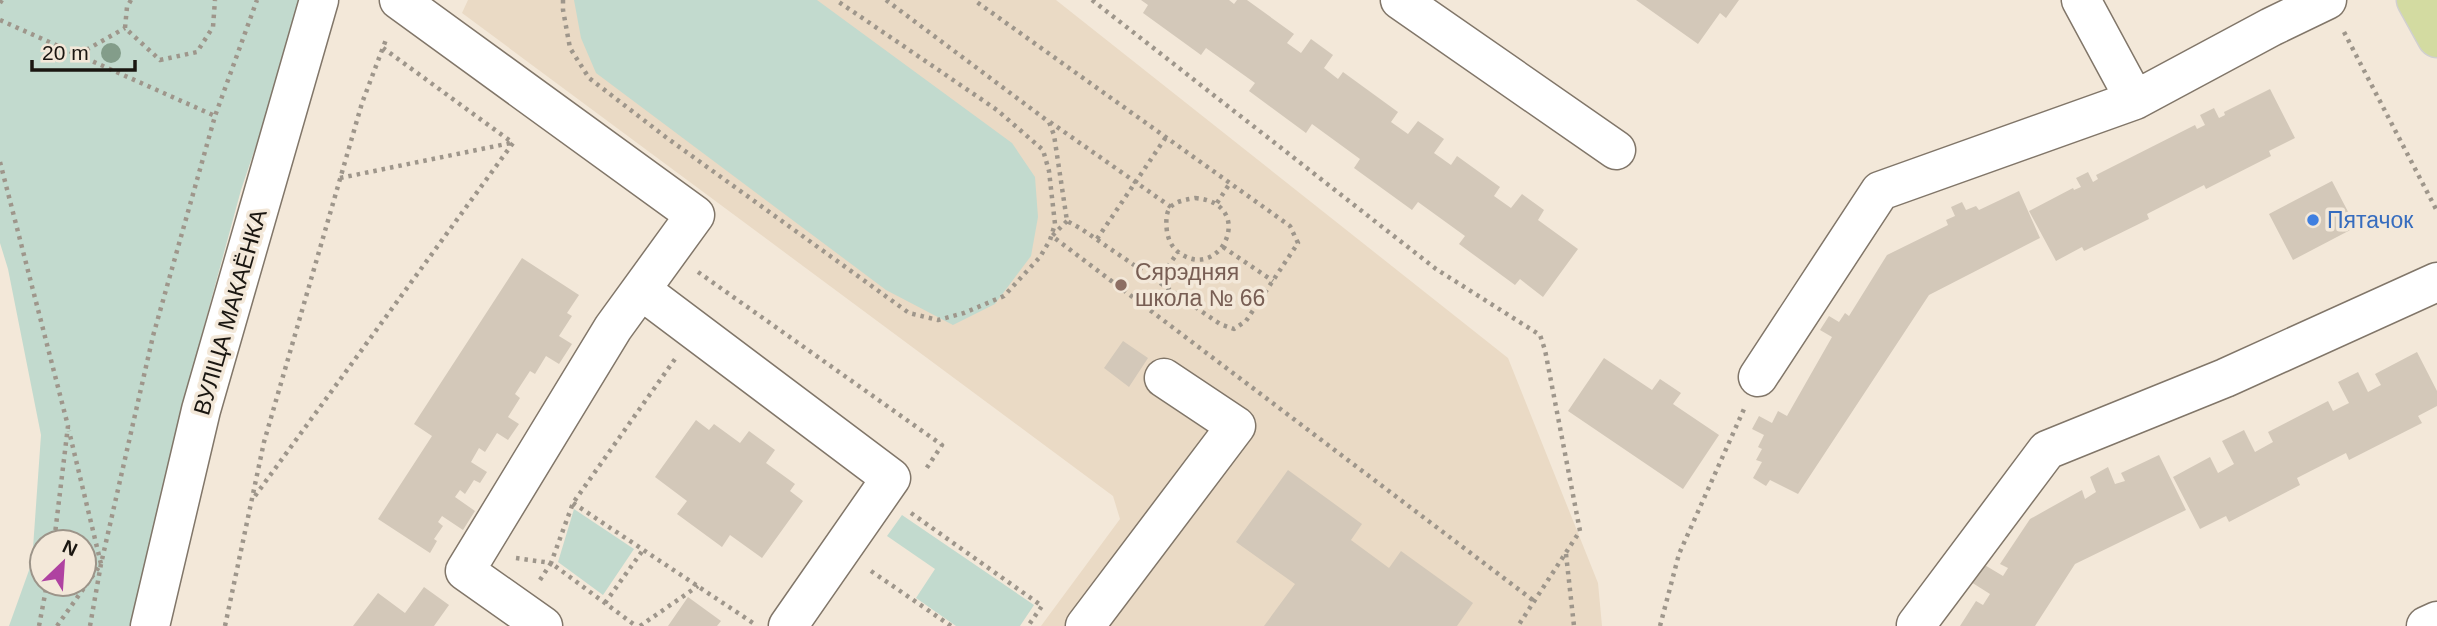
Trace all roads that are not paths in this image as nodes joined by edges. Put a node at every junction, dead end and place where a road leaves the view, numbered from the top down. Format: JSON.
{"nodes":[{"id":1,"x":318,"y":0,"type":"edge"},
{"id":2,"x":1400,"y":0,"type":"edge"},
{"id":3,"x":2081,"y":0,"type":"edge"},
{"id":4,"x":2327,"y":0,"type":"edge"},
{"id":5,"x":2416,"y":0,"type":"edge"},
{"id":6,"x":403,"y":3,"type":"edge"},
{"id":7,"x":2264,"y":14,"type":"edge"},
{"id":8,"x":2437,"y":38,"type":"edge"},
{"id":9,"x":2135,"y":100,"type":"junction"},
{"id":10,"x":1616,"y":150,"type":"dead end"},
{"id":11,"x":2437,"y":282,"type":"edge"},
{"id":12,"x":641,"y":290,"type":"junction"},
{"id":13,"x":1758,"y":377,"type":"road end"},
{"id":14,"x":1164,"y":378,"type":"dead end"},
{"id":15,"x":2437,"y":621,"type":"edge"},
{"id":16,"x":1916,"y":625,"type":"edge"},
{"id":17,"x":150,"y":626,"type":"edge"},
{"id":18,"x":543,"y":626,"type":"edge"},
{"id":19,"x":788,"y":626,"type":"edge"},
{"id":20,"x":1085,"y":626,"type":"edge"},
{"id":21,"x":2426,"y":626,"type":"edge"}],
"edges":[{"from":1,"to":17,"type":"street","name":"ВУЛІЦА МАКАЁНКА"},
{"from":2,"to":10,"type":"street"},
{"from":3,"to":9,"type":"street"},
{"from":4,"to":7,"type":"street"},
{"from":5,"to":8,"type":"main road"},
{"from":6,"to":12,"type":"street"},
{"from":7,"to":9,"type":"street"},
{"from":9,"to":13,"type":"street"},
{"from":11,"to":16,"type":"street"},
{"from":12,"to":18,"type":"street"},
{"from":12,"to":19,"type":"street"},
{"from":14,"to":20,"type":"street"},
{"from":15,"to":21,"type":"street"}]}
